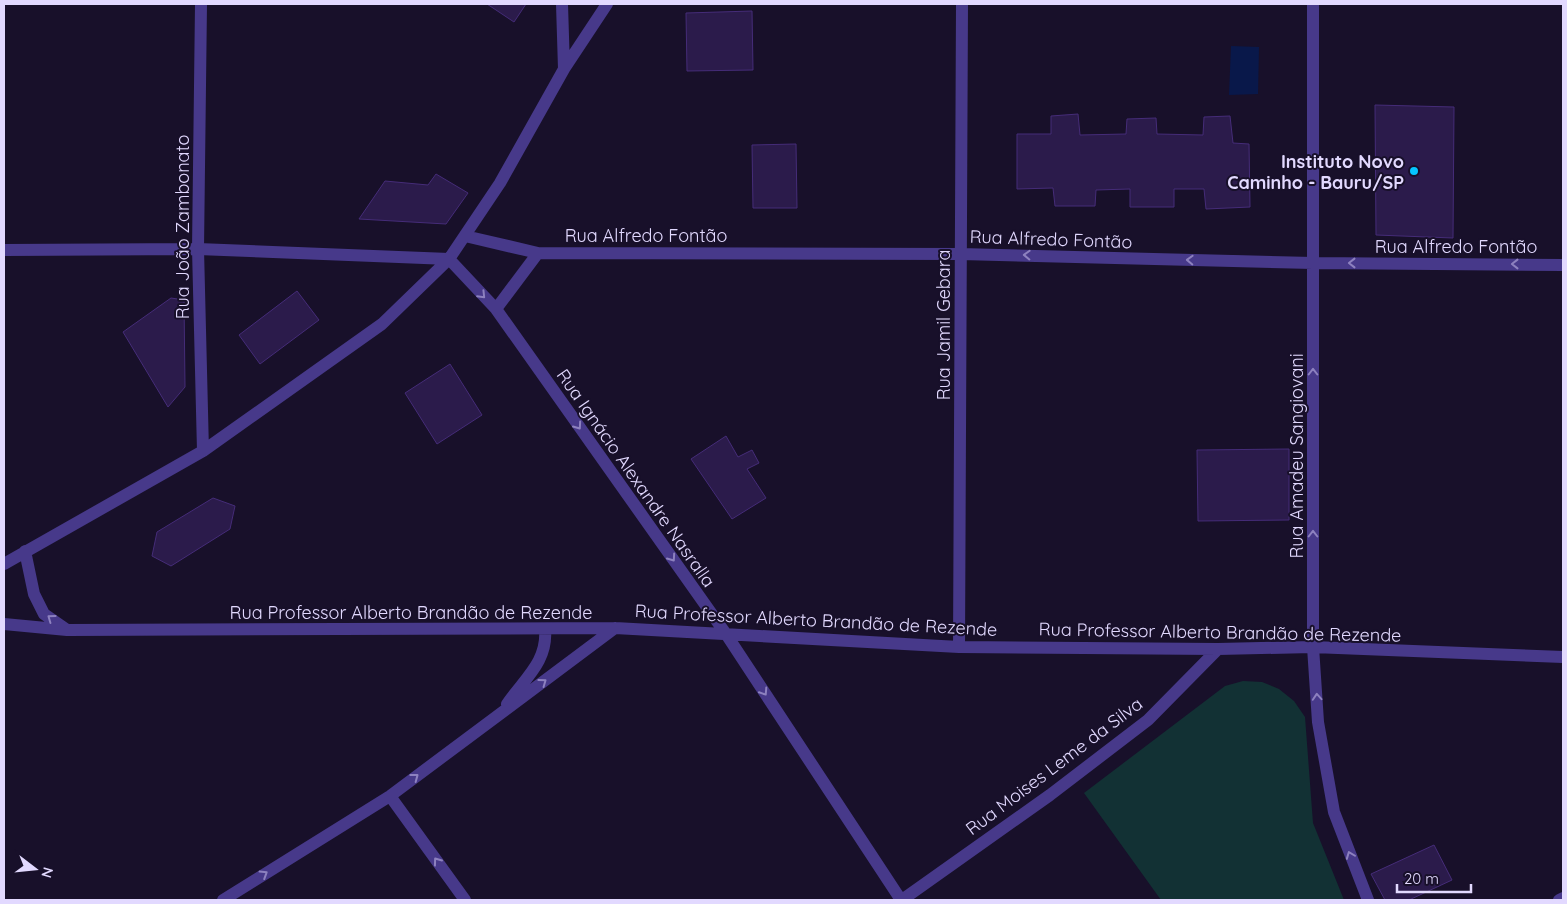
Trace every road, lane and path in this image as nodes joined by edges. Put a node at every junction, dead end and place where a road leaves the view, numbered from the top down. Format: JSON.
{"nodes":[{"id":1,"x":201,"y":4,"type":"edge"},
{"id":2,"x":562,"y":4,"type":"edge"},
{"id":3,"x":607,"y":4,"type":"edge"},
{"id":4,"x":962,"y":4,"type":"edge"},
{"id":5,"x":1312,"y":4,"type":"edge"},
{"id":6,"x":564,"y":68,"type":"junction"},
{"id":7,"x":465,"y":236,"type":"junction"},
{"id":8,"x":198,"y":249,"type":"junction"},
{"id":9,"x":4,"y":250,"type":"edge"},
{"id":10,"x":538,"y":252,"type":"junction"},
{"id":11,"x":961,"y":254,"type":"junction"},
{"id":12,"x":449,"y":259,"type":"junction"},
{"id":13,"x":1313,"y":263,"type":"junction"},
{"id":14,"x":1563,"y":264,"type":"edge"},
{"id":15,"x":496,"y":309,"type":"junction"},
{"id":16,"x":203,"y":451,"type":"junction"},
{"id":17,"x":25,"y":551,"type":"junction"},
{"id":18,"x":4,"y":564,"type":"edge"},
{"id":19,"x":4,"y":624,"type":"edge"},
{"id":20,"x":616,"y":628,"type":"junction"},
{"id":21,"x":545,"y":629,"type":"junction"},
{"id":22,"x":67,"y":630,"type":"junction"},
{"id":23,"x":726,"y":634,"type":"junction"},
{"id":24,"x":958,"y":647,"type":"junction"},
{"id":25,"x":1313,"y":647,"type":"junction"},
{"id":26,"x":1218,"y":649,"type":"junction"},
{"id":27,"x":1563,"y":657,"type":"edge"},
{"id":28,"x":503,"y":711,"type":"junction"},
{"id":29,"x":390,"y":796,"type":"junction"},
{"id":30,"x":1563,"y":898,"type":"edge"},
{"id":31,"x":223,"y":900,"type":"edge"},
{"id":32,"x":465,"y":900,"type":"edge"},
{"id":33,"x":902,"y":900,"type":"edge"},
{"id":34,"x":1368,"y":900,"type":"edge"},
{"id":35,"x":1559,"y":900,"type":"edge"}],
"edges":[{"from":1,"to":8,"type":"street","name":"Rua João Zambonato"},
{"from":2,"to":6,"type":"street"},
{"from":3,"to":6,"type":"street"},
{"from":4,"to":11,"type":"street","name":"Rua Jamil Gebara"},
{"from":5,"to":13,"type":"street","name":"Rua Amadeu Sangiovani"},
{"from":6,"to":7,"type":"street"},
{"from":7,"to":10,"type":"street","name":"Rua Alfredo Fontão"},
{"from":7,"to":12,"type":"street"},
{"from":8,"to":9,"type":"street"},
{"from":8,"to":12,"type":"street"},
{"from":8,"to":16,"type":"street","name":"Rua João Zambonato"},
{"from":10,"to":11,"type":"street","name":"Rua Alfredo Fontão"},
{"from":10,"to":15,"type":"street"},
{"from":13,"to":11,"type":"street","name":"Rua Alfredo Fontão","one_way":true},
{"from":11,"to":24,"type":"street","name":"Rua Jamil Gebara"},
{"from":12,"to":15,"type":"street","name":"Rua Ignácio Alexandre Nasralla","one_way":true},
{"from":12,"to":16,"type":"street"},
{"from":14,"to":13,"type":"street","name":"Rua Alfredo Fontão","one_way":true},
{"from":25,"to":13,"type":"street","name":"Rua Amadeu Sangiovani","one_way":true},
{"from":15,"to":23,"type":"street","name":"Rua Ignácio Alexandre Nasralla","one_way":true},
{"from":16,"to":17,"type":"street"},
{"from":17,"to":18,"type":"street"},
{"from":22,"to":17,"type":"street","one_way":true},
{"from":19,"to":22,"type":"street","name":"Rua Professor Alberto Brandão de Rezende"},
{"from":20,"to":21,"type":"street","name":"Rua Professor Alberto Brandão de Rezende"},
{"from":20,"to":23,"type":"street","name":"Rua Professor Alberto Brandão de Rezende"},
{"from":28,"to":20,"type":"street","one_way":true},
{"from":21,"to":22,"type":"street","name":"Rua Professor Alberto Brandão de Rezende"},
{"from":21,"to":28,"type":"street"},
{"from":23,"to":24,"type":"street","name":"Rua Professor Alberto Brandão de Rezende"},
{"from":23,"to":33,"type":"street","name":"Rua Ignácio Alexandre Nasralla","one_way":true},
{"from":24,"to":26,"type":"street","name":"Rua Professor Alberto Brandão de Rezende"},
{"from":25,"to":26,"type":"street","name":"Rua Professor Alberto Brandão de Rezende"},
{"from":25,"to":27,"type":"street","name":"Rua Professor Alberto Brandão de Rezende"},
{"from":34,"to":25,"type":"street","name":"Rua Amadeu Sangiovani","one_way":true},
{"from":26,"to":33,"type":"street","name":"Rua Moises Leme da Silva"},
{"from":29,"to":28,"type":"street","one_way":true},
{"from":31,"to":29,"type":"street","one_way":true},
{"from":32,"to":29,"type":"street","one_way":true},
{"from":30,"to":35,"type":"street"}]}
